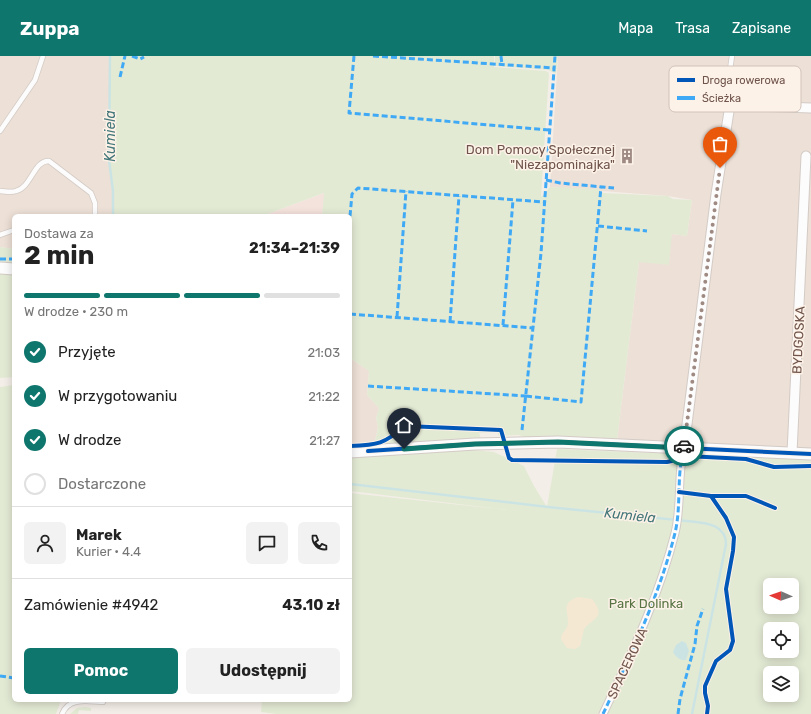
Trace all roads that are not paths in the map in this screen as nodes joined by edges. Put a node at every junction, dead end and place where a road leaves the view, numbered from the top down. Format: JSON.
{"nodes":[{"id":1,"x":43,"y":56,"type":"edge"},
{"id":2,"x":732,"y":56,"type":"edge"},
{"id":3,"x":731,"y":66,"type":"edge"},
{"id":4,"x":801,"y":108,"type":"edge"},
{"id":5,"x":811,"y":108,"type":"edge"},
{"id":6,"x":729,"y":112,"type":"edge"},
{"id":7,"x":0,"y":131,"type":"edge"},
{"id":8,"x":806,"y":156,"type":"dead end"},
{"id":9,"x":0,"y":191,"type":"edge"},
{"id":10,"x":808,"y":210,"type":"edge"},
{"id":11,"x":95,"y":214,"type":"edge"},
{"id":12,"x":12,"y":231,"type":"edge"},
{"id":13,"x":0,"y":235,"type":"edge"},
{"id":14,"x":0,"y":268,"type":"edge"},
{"id":15,"x":12,"y":269,"type":"edge"},
{"id":16,"x":684,"y":448,"type":"junction"},
{"id":17,"x":352,"y":452,"type":"edge"},
{"id":18,"x":792,"y":453,"type":"junction"},
{"id":19,"x":811,"y":454,"type":"edge"},
{"id":20,"x":74,"y":702,"type":"edge"},
{"id":21,"x":62,"y":714,"type":"edge"},
{"id":22,"x":603,"y":714,"type":"edge"}],
"edges":[{"from":1,"to":7,"type":"lane"},
{"from":2,"to":3,"type":"lane"},
{"from":4,"to":5,"type":"street"},
{"from":6,"to":16,"type":"street"},
{"from":8,"to":10,"type":"street","name":"BYDGOSKA"},
{"from":9,"to":11,"type":"lane"},
{"from":10,"to":18,"type":"street","name":"BYDGOSKA"},
{"from":12,"to":13,"type":"lane"},
{"from":14,"to":15,"type":"street"},
{"from":16,"to":17,"type":"street"},
{"from":16,"to":18,"type":"street"},
{"from":16,"to":22,"type":"street","name":"SPACEROWA"},
{"from":18,"to":19,"type":"street"},
{"from":20,"to":21,"type":"lane"}]}
